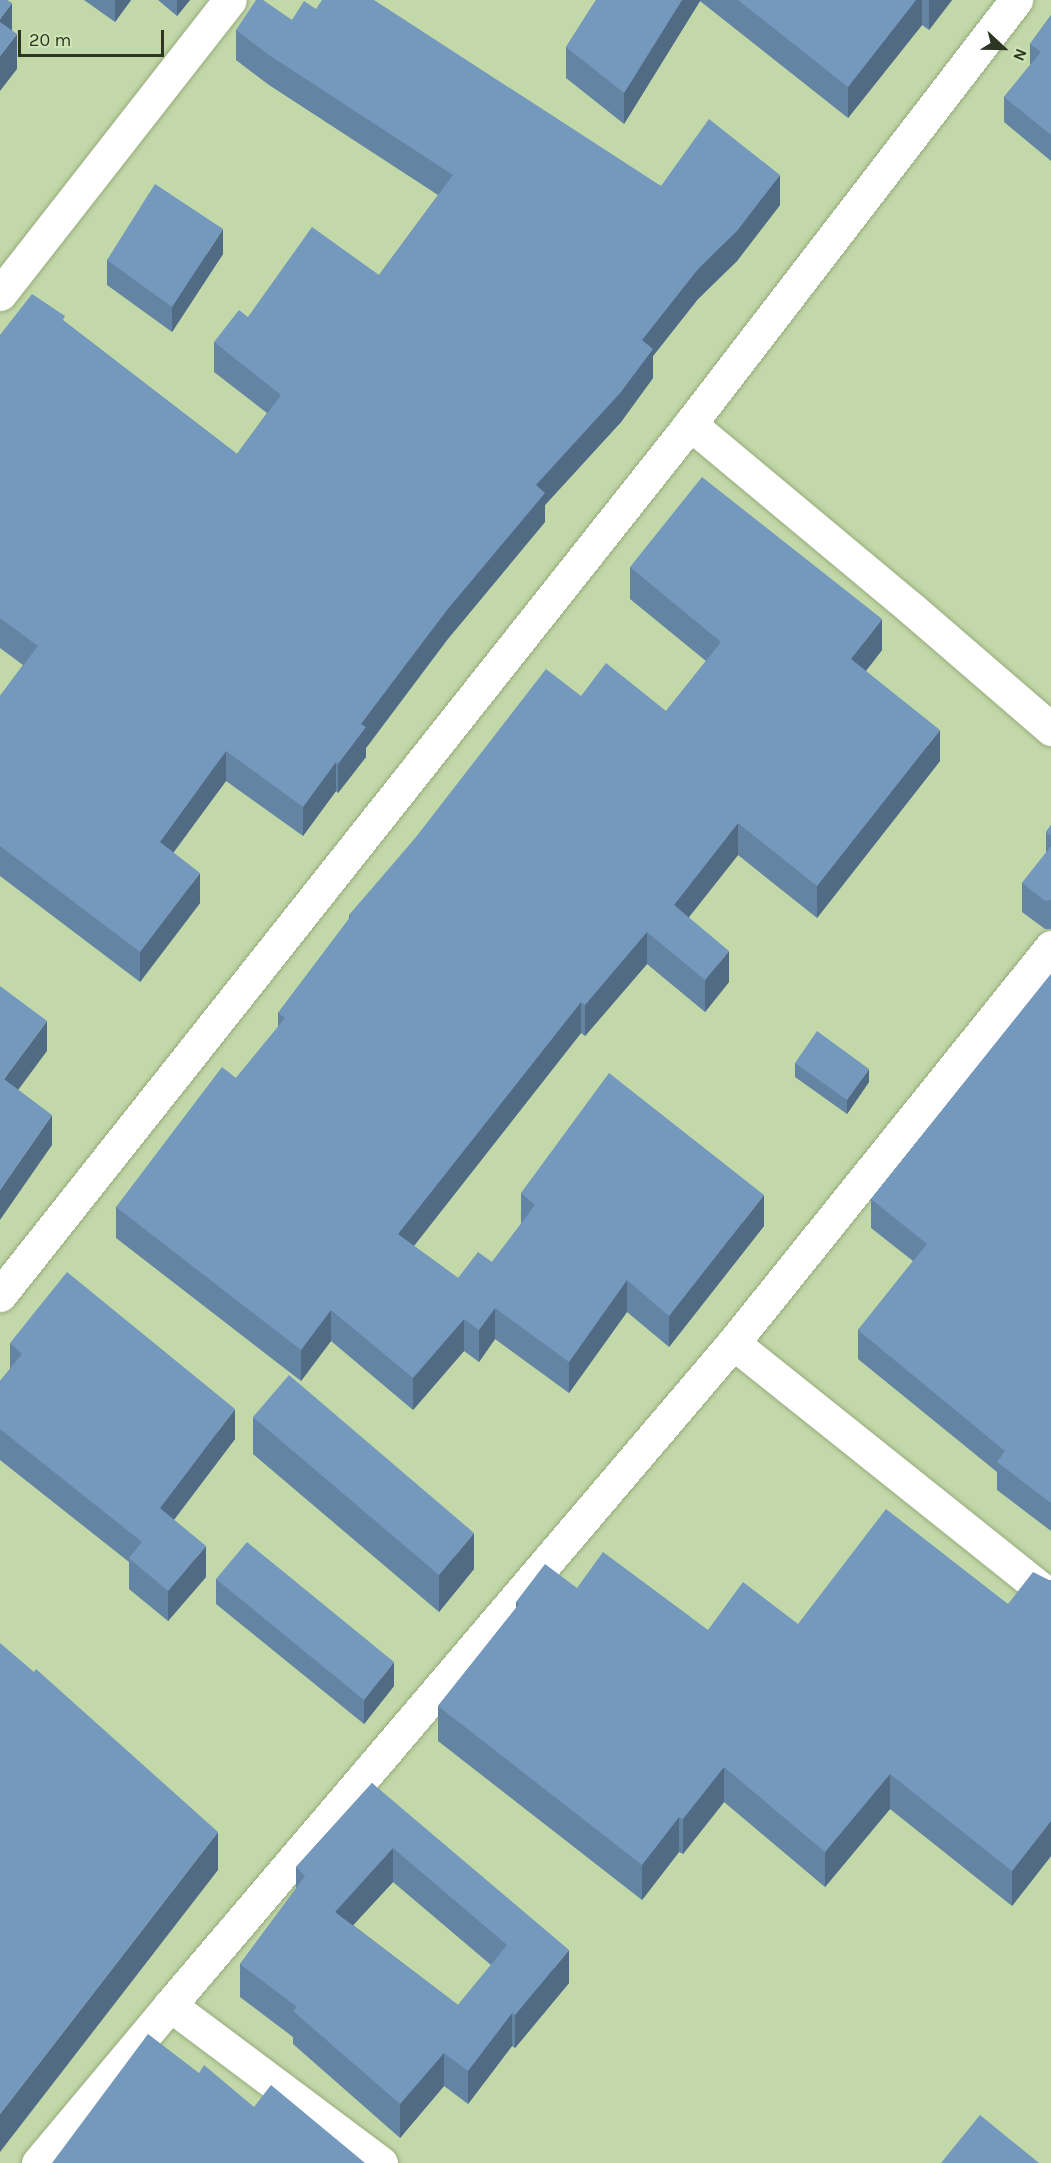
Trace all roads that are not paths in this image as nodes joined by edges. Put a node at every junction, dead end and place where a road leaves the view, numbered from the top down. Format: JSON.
{"nodes":[{"id":1,"x":230,"y":0,"type":"edge"},
{"id":2,"x":1016,"y":0,"type":"edge"},
{"id":3,"x":0,"y":294,"type":"edge"},
{"id":4,"x":690,"y":424,"type":"junction"},
{"id":5,"x":1051,"y":729,"type":"edge"},
{"id":6,"x":1051,"y":947,"type":"edge"},
{"id":7,"x":0,"y":1295,"type":"edge"},
{"id":8,"x":733,"y":1343,"type":"junction"},
{"id":9,"x":1051,"y":1597,"type":"edge"},
{"id":10,"x":170,"y":2005,"type":"junction"},
{"id":11,"x":39,"y":2163,"type":"edge"},
{"id":12,"x":381,"y":2163,"type":"edge"}],
"edges":[{"from":1,"to":3,"type":"street"},
{"from":2,"to":4,"type":"street"},
{"from":4,"to":5,"type":"street"},
{"from":4,"to":7,"type":"street"},
{"from":6,"to":8,"type":"street"},
{"from":8,"to":9,"type":"street"},
{"from":8,"to":10,"type":"street"},
{"from":10,"to":11,"type":"street"},
{"from":10,"to":12,"type":"street"}]}
